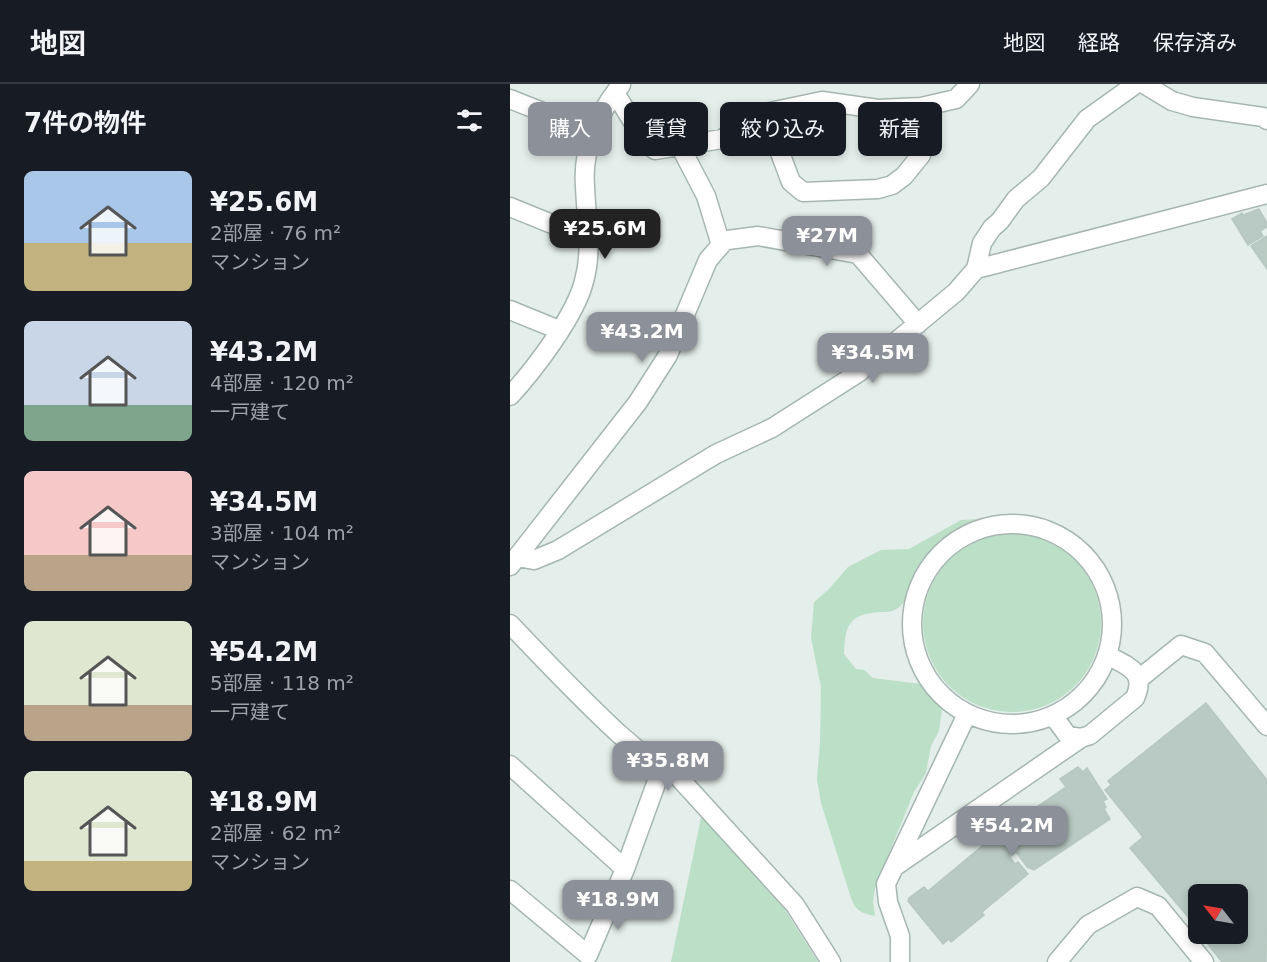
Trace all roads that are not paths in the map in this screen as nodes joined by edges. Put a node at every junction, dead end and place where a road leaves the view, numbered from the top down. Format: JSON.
{"nodes":[{"id":1,"x":970,"y":84,"type":"edge"},
{"id":2,"x":1136,"y":84,"type":"edge"},
{"id":3,"x":1144,"y":84,"type":"edge"},
{"id":4,"x":618,"y":88,"type":"edge"},
{"id":5,"x":951,"y":92,"type":"edge"},
{"id":6,"x":510,"y":99,"type":"edge"},
{"id":7,"x":610,"y":102,"type":"edge"},
{"id":8,"x":625,"y":102,"type":"edge"},
{"id":9,"x":931,"y":102,"type":"edge"},
{"id":10,"x":528,"y":106,"type":"edge"},
{"id":11,"x":1266,"y":116,"type":"edge"},
{"id":12,"x":586,"y":156,"type":"edge"},
{"id":13,"x":685,"y":156,"type":"edge"},
{"id":14,"x":781,"y":156,"type":"edge"},
{"id":15,"x":920,"y":156,"type":"edge"},
{"id":16,"x":1267,"y":194,"type":"edge"},
{"id":17,"x":510,"y":207,"type":"edge"},
{"id":18,"x":589,"y":239,"type":"junction"},
{"id":19,"x":720,"y":241,"type":"junction"},
{"id":20,"x":976,"y":269,"type":"junction"},
{"id":21,"x":510,"y":310,"type":"edge"},
{"id":22,"x":918,"y":324,"type":"junction"},
{"id":23,"x":559,"y":330,"type":"junction"},
{"id":24,"x":510,"y":396,"type":"edge"},
{"id":25,"x":514,"y":562,"type":"edge"},
{"id":26,"x":510,"y":624,"type":"edge"},
{"id":27,"x":1107,"y":655,"type":"junction"},
{"id":28,"x":1139,"y":679,"type":"junction"},
{"id":29,"x":967,"y":714,"type":"junction"},
{"id":30,"x":1054,"y":717,"type":"junction"},
{"id":31,"x":1267,"y":726,"type":"edge"},
{"id":32,"x":1080,"y":738,"type":"junction"},
{"id":33,"x":510,"y":765,"type":"edge"},
{"id":34,"x":662,"y":767,"type":"junction"},
{"id":35,"x":894,"y":866,"type":"junction"},
{"id":36,"x":625,"y":868,"type":"junction"},
{"id":37,"x":510,"y":890,"type":"edge"},
{"id":38,"x":831,"y":962,"type":"edge"},
{"id":39,"x":900,"y":962,"type":"edge"},
{"id":40,"x":1058,"y":962,"type":"edge"},
{"id":41,"x":1204,"y":962,"type":"edge"}],
"edges":[{"from":1,"to":5,"type":"street"},
{"from":2,"to":20,"type":"street"},
{"from":3,"to":11,"type":"street"},
{"from":4,"to":7,"type":"street"},
{"from":4,"to":8,"type":"street"},
{"from":5,"to":9,"type":"street"},
{"from":6,"to":10,"type":"street"},
{"from":12,"to":18,"type":"street"},
{"from":13,"to":19,"type":"street"},
{"from":14,"to":15,"type":"street"},
{"from":16,"to":20,"type":"street"},
{"from":17,"to":18,"type":"street"},
{"from":18,"to":23,"type":"street"},
{"from":19,"to":22,"type":"street"},
{"from":19,"to":25,"type":"street"},
{"from":20,"to":22,"type":"street"},
{"from":21,"to":23,"type":"street"},
{"from":22,"to":25,"type":"street"},
{"from":23,"to":24,"type":"street"},
{"from":26,"to":34,"type":"street"},
{"from":27,"to":28,"type":"street"},
{"from":27,"to":29,"type":"street"},
{"from":27,"to":30,"type":"street"},
{"from":28,"to":31,"type":"street"},
{"from":28,"to":32,"type":"street"},
{"from":29,"to":30,"type":"street"},
{"from":29,"to":35,"type":"street"},
{"from":30,"to":32,"type":"street"},
{"from":32,"to":35,"type":"street"},
{"from":33,"to":36,"type":"street"},
{"from":34,"to":36,"type":"street"},
{"from":34,"to":38,"type":"street"},
{"from":35,"to":39,"type":"street"},
{"from":36,"to":37,"type":"street"},
{"from":40,"to":41,"type":"street"}]}
